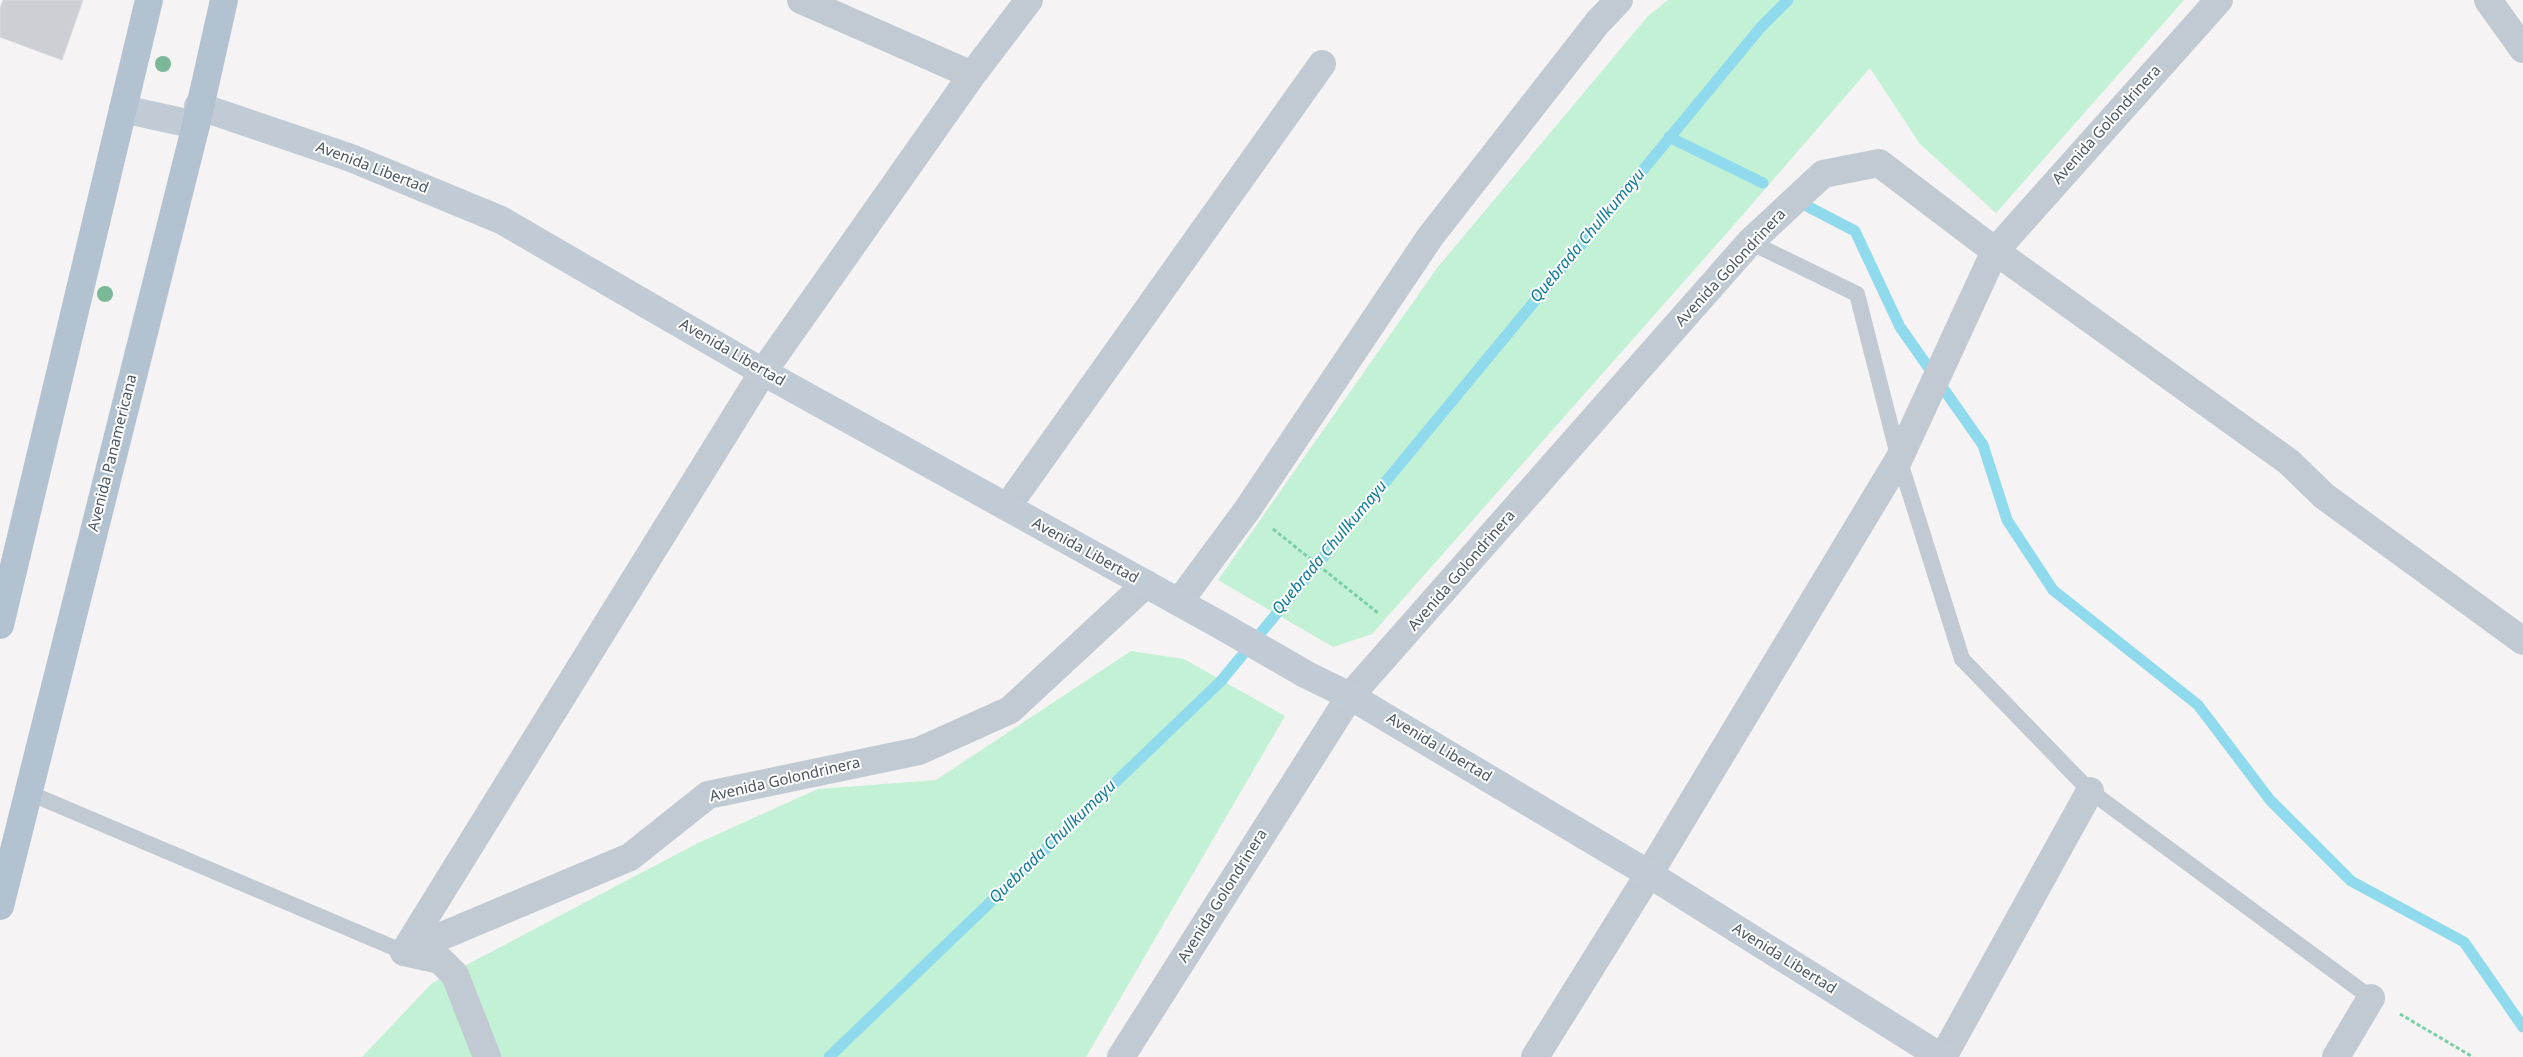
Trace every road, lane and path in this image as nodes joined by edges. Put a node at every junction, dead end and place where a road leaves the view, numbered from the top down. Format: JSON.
{"nodes":[{"id":1,"x":149,"y":0,"type":"edge"},
{"id":2,"x":224,"y":0,"type":"edge"},
{"id":3,"x":801,"y":0,"type":"edge"},
{"id":4,"x":1029,"y":0,"type":"edge"},
{"id":5,"x":1619,"y":0,"type":"edge"},
{"id":6,"x":2219,"y":0,"type":"edge"},
{"id":7,"x":2488,"y":0,"type":"edge"},
{"id":8,"x":2523,"y":49,"type":"edge"},
{"id":9,"x":1322,"y":64,"type":"dead end"},
{"id":10,"x":972,"y":75,"type":"junction"},
{"id":11,"x":123,"y":109,"type":"junction"},
{"id":12,"x":197,"y":116,"type":"junction"},
{"id":13,"x":1750,"y":242,"type":"junction"},
{"id":14,"x":1996,"y":251,"type":"junction"},
{"id":15,"x":763,"y":372,"type":"junction"},
{"id":16,"x":1898,"y":459,"type":"junction"},
{"id":17,"x":1007,"y":507,"type":"junction"},
{"id":18,"x":1297,"y":546,"type":"dead end"},
{"id":19,"x":1146,"y":584,"type":"junction"},
{"id":20,"x":1349,"y":590,"type":"dead end"},
{"id":21,"x":1179,"y":602,"type":"junction"},
{"id":22,"x":0,"y":625,"type":"edge"},
{"id":23,"x":2523,"y":641,"type":"edge"},
{"id":24,"x":1350,"y":696,"type":"junction"},
{"id":25,"x":2090,"y":791,"type":"junction"},
{"id":26,"x":27,"y":792,"type":"junction"},
{"id":27,"x":1649,"y":874,"type":"junction"},
{"id":28,"x":0,"y":906,"type":"edge"},
{"id":29,"x":404,"y":952,"type":"junction"},
{"id":30,"x":2371,"y":998,"type":"junction"},
{"id":31,"x":487,"y":1057,"type":"edge"},
{"id":32,"x":1121,"y":1057,"type":"edge"},
{"id":33,"x":1535,"y":1057,"type":"edge"},
{"id":34,"x":1942,"y":1057,"type":"edge"},
{"id":35,"x":2336,"y":1057,"type":"edge"},
{"id":36,"x":2473,"y":1057,"type":"edge"}],
"edges":[{"from":1,"to":11,"type":"main road"},
{"from":2,"to":12,"type":"main road","name":"Avenida Panamericana"},
{"from":3,"to":10,"type":"street"},
{"from":4,"to":10,"type":"street"},
{"from":5,"to":21,"type":"street"},
{"from":6,"to":14,"type":"street","name":"Avenida Golondrinera"},
{"from":7,"to":8,"type":"street"},
{"from":9,"to":17,"type":"street"},
{"from":10,"to":15,"type":"street"},
{"from":11,"to":12,"type":"main road","name":"Avenida Libertad"},
{"from":11,"to":22,"type":"main road"},
{"from":12,"to":15,"type":"main road","name":"Avenida Libertad"},
{"from":12,"to":26,"type":"main road","name":"Avenida Panamericana"},
{"from":13,"to":14,"type":"street","name":"Avenida Golondrinera"},
{"from":13,"to":16,"type":"lane"},
{"from":13,"to":24,"type":"street","name":"Avenida Golondrinera"},
{"from":14,"to":16,"type":"street","name":"Avenida Golondrinera"},
{"from":14,"to":23,"type":"street"},
{"from":15,"to":17,"type":"main road","name":"Avenida Libertad"},
{"from":15,"to":29,"type":"street"},
{"from":16,"to":25,"type":"lane"},
{"from":16,"to":27,"type":"street","name":"Avenida Golondrinera"},
{"from":17,"to":19,"type":"main road","name":"Avenida Libertad"},
{"from":18,"to":20,"type":"path"},
{"from":19,"to":21,"type":"main road","name":"Avenida Libertad"},
{"from":19,"to":29,"type":"street","name":"Avenida Golondrinera"},
{"from":21,"to":24,"type":"main road","name":"Avenida Libertad"},
{"from":24,"to":27,"type":"main road","name":"Avenida Libertad"},
{"from":24,"to":32,"type":"street","name":"Avenida Golondrinera"},
{"from":25,"to":30,"type":"lane"},
{"from":25,"to":34,"type":"street"},
{"from":26,"to":28,"type":"main road","name":"Avenida Panamericana"},
{"from":26,"to":29,"type":"lane"},
{"from":27,"to":33,"type":"street","name":"Avenida Golondrinera"},
{"from":27,"to":34,"type":"main road","name":"Avenida Libertad"},
{"from":29,"to":31,"type":"street"},
{"from":30,"to":35,"type":"street"},
{"from":30,"to":36,"type":"path"}]}
